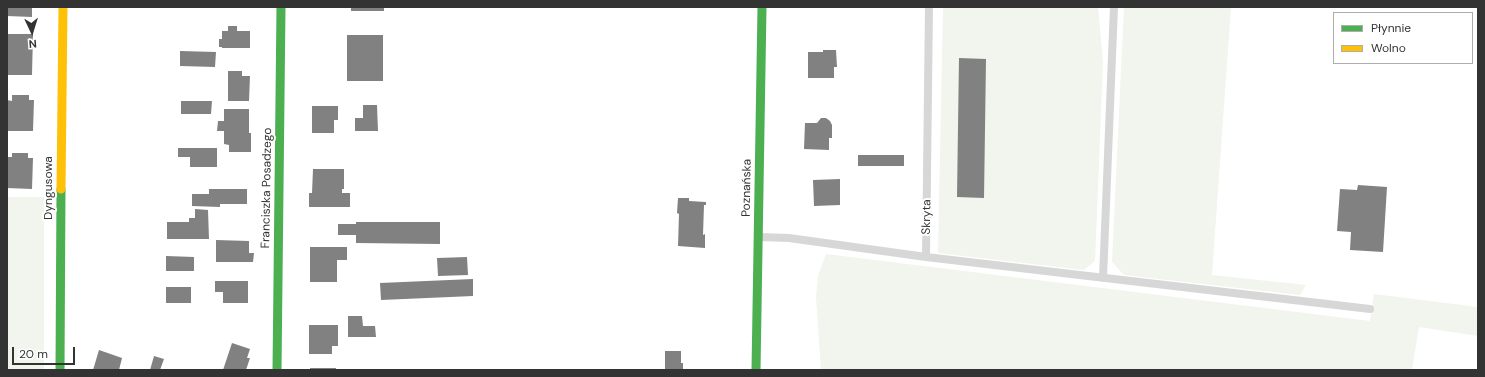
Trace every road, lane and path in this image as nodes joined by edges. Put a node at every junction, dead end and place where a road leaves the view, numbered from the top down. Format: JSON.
{"nodes":[{"id":1,"x":63,"y":7,"type":"edge"},
{"id":2,"x":281,"y":7,"type":"edge"},
{"id":3,"x":762,"y":7,"type":"edge"},
{"id":4,"x":929,"y":7,"type":"edge"},
{"id":5,"x":1114,"y":7,"type":"edge"},
{"id":6,"x":758,"y":237,"type":"junction"},
{"id":7,"x":926,"y":257,"type":"junction"},
{"id":8,"x":1103,"y":278,"type":"junction"},
{"id":9,"x":1370,"y":309,"type":"dead end"},
{"id":10,"x":60,"y":370,"type":"edge"},
{"id":11,"x":277,"y":370,"type":"edge"},
{"id":12,"x":756,"y":370,"type":"edge"}],
"edges":[{"from":1,"to":10,"type":"street","name":"Dyngusowa"},
{"from":2,"to":11,"type":"street","name":"Franciszka Posadzego"},
{"from":3,"to":6,"type":"street","name":"Poznańska"},
{"from":4,"to":7,"type":"lane","name":"Skryta"},
{"from":5,"to":8,"type":"lane"},
{"from":6,"to":7,"type":"lane"},
{"from":6,"to":12,"type":"street","name":"Poznańska"},
{"from":7,"to":8,"type":"lane"},
{"from":8,"to":9,"type":"lane"}]}
